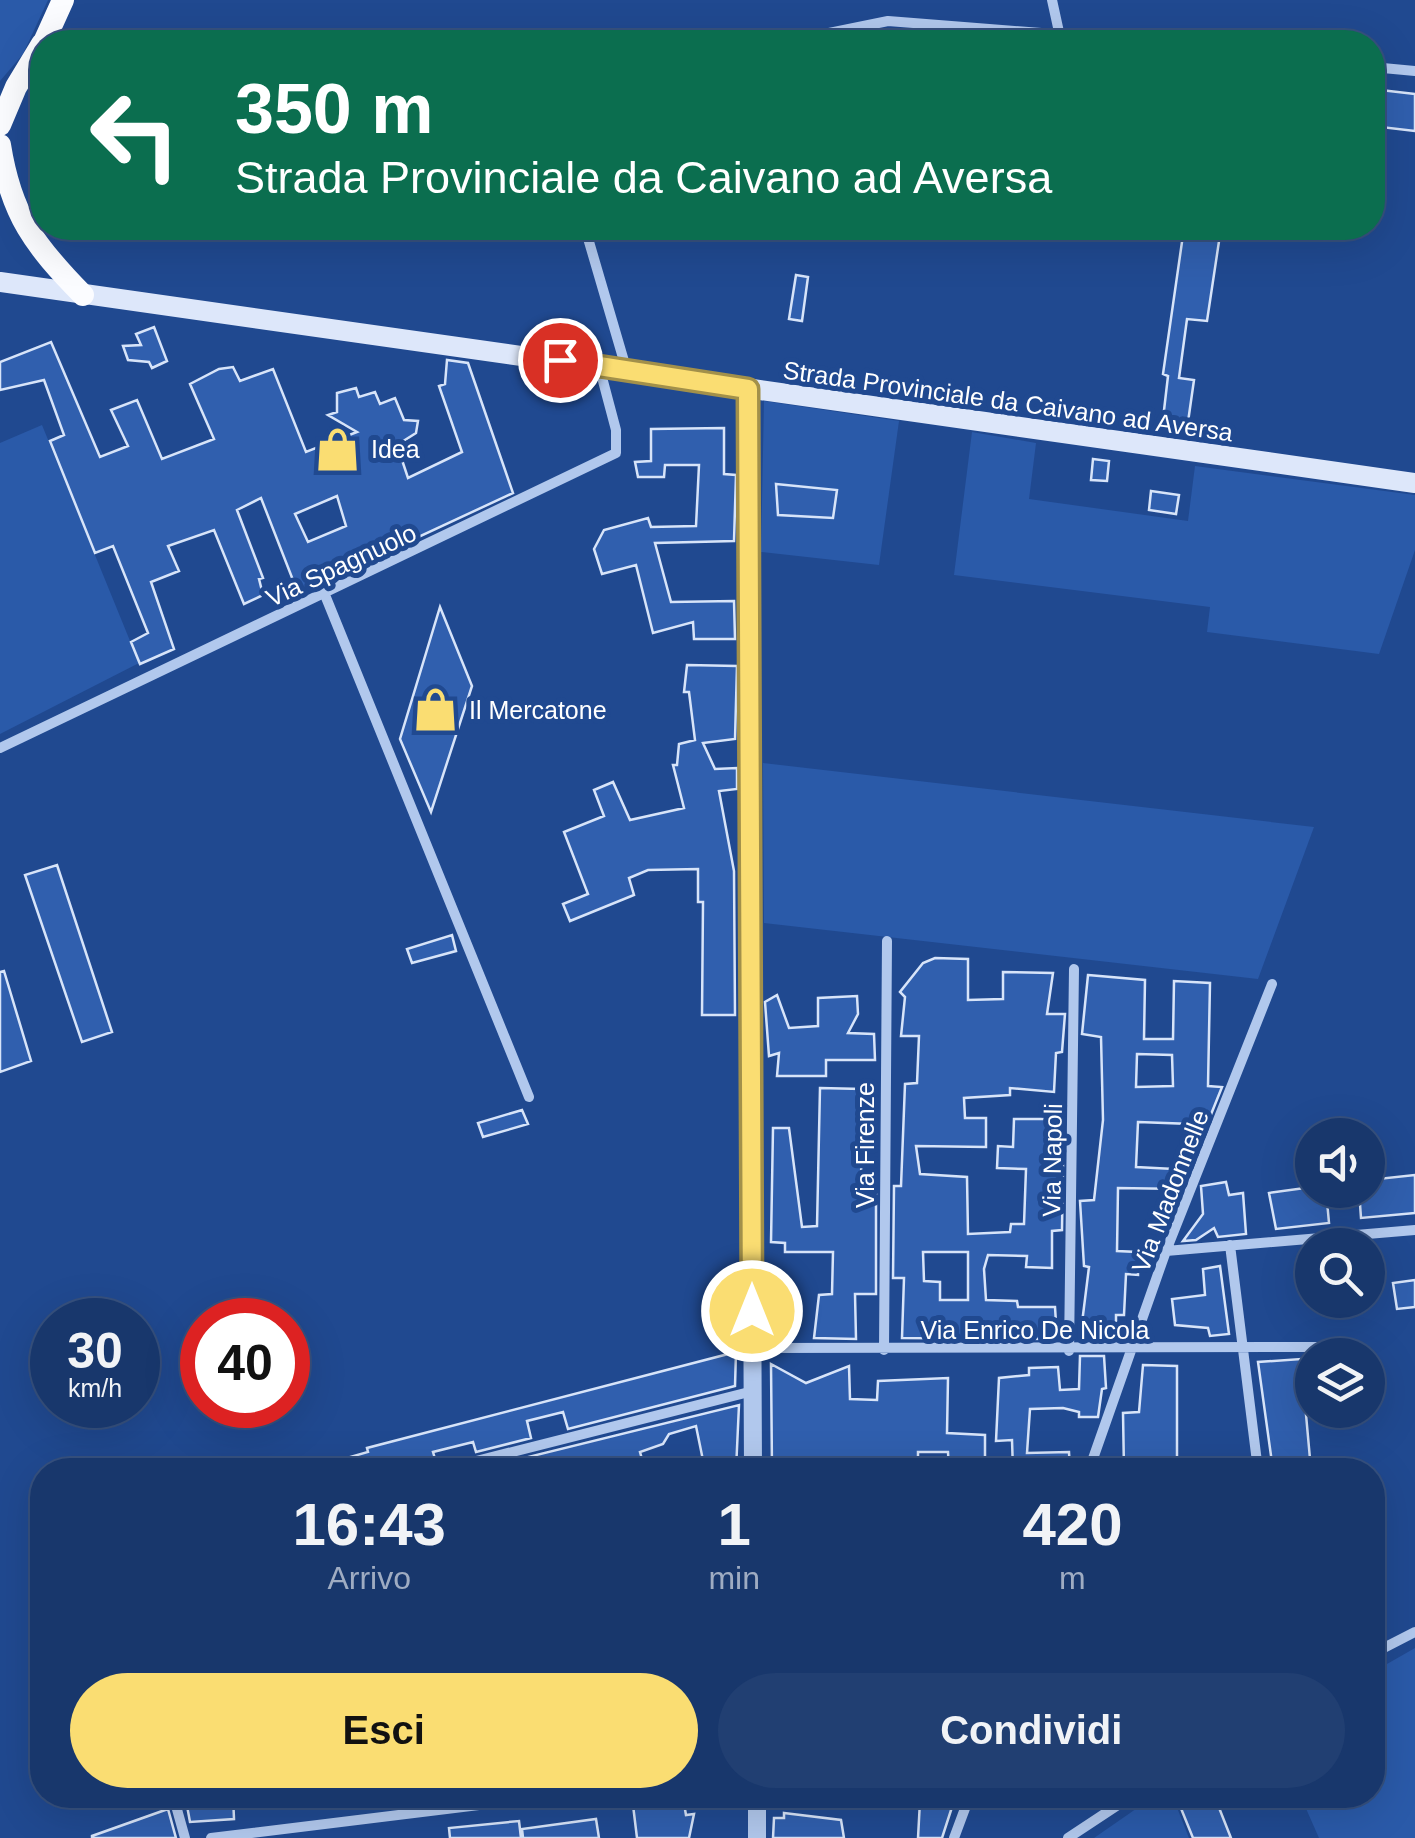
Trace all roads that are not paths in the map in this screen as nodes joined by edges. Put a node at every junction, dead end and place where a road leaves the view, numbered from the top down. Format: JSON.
{"nodes":[{"id":1,"x":62,"y":0,"type":"edge"},
{"id":2,"x":1052,"y":0,"type":"edge"},
{"id":3,"x":49,"y":30,"type":"edge"},
{"id":4,"x":844,"y":30,"type":"edge"},
{"id":5,"x":1029,"y":30,"type":"edge"},
{"id":6,"x":1060,"y":30,"type":"edge"},
{"id":7,"x":30,"y":64,"type":"edge"},
{"id":8,"x":1385,"y":69,"type":"edge"},
{"id":9,"x":1415,"y":72,"type":"edge"},
{"id":10,"x":0,"y":125,"type":"edge"},
{"id":11,"x":0,"y":145,"type":"edge"},
{"id":12,"x":30,"y":236,"type":"edge"},
{"id":13,"x":33,"y":240,"type":"edge"},
{"id":14,"x":589,"y":240,"type":"edge"},
{"id":15,"x":0,"y":282,"type":"edge"},
{"id":16,"x":83,"y":295,"type":"junction"},
{"id":17,"x":599,"y":366,"type":"junction"},
{"id":18,"x":626,"y":368,"type":"junction"},
{"id":19,"x":748,"y":389,"type":"junction"},
{"id":20,"x":1415,"y":484,"type":"edge"},
{"id":21,"x":325,"y":595,"type":"junction"},
{"id":22,"x":0,"y":748,"type":"edge"},
{"id":23,"x":887,"y":941,"type":"dead end"},
{"id":24,"x":1074,"y":970,"type":"dead end"},
{"id":25,"x":1272,"y":984,"type":"dead end"},
{"id":26,"x":529,"y":1098,"type":"dead end"},
{"id":27,"x":1415,"y":1230,"type":"edge"},
{"id":28,"x":1230,"y":1246,"type":"junction"},
{"id":29,"x":1166,"y":1251,"type":"junction"},
{"id":30,"x":752,"y":1348,"type":"junction"},
{"id":31,"x":1295,"y":1348,"type":"edge"},
{"id":32,"x":884,"y":1350,"type":"junction"},
{"id":33,"x":1132,"y":1350,"type":"junction"},
{"id":34,"x":1244,"y":1350,"type":"junction"},
{"id":35,"x":1069,"y":1351,"type":"junction"},
{"id":36,"x":753,"y":1392,"type":"junction"},
{"id":37,"x":489,"y":1458,"type":"edge"},
{"id":38,"x":754,"y":1458,"type":"edge"},
{"id":39,"x":1093,"y":1458,"type":"edge"},
{"id":40,"x":1257,"y":1458,"type":"edge"},
{"id":41,"x":1415,"y":1632,"type":"edge"},
{"id":42,"x":1385,"y":1647,"type":"edge"},
{"id":43,"x":177,"y":1808,"type":"edge"},
{"id":44,"x":455,"y":1808,"type":"edge"},
{"id":45,"x":757,"y":1808,"type":"edge"},
{"id":46,"x":965,"y":1808,"type":"edge"},
{"id":47,"x":1113,"y":1808,"type":"edge"},
{"id":48,"x":185,"y":1838,"type":"edge"},
{"id":49,"x":211,"y":1838,"type":"edge"},
{"id":50,"x":757,"y":1838,"type":"edge"},
{"id":51,"x":954,"y":1838,"type":"edge"},
{"id":52,"x":1068,"y":1838,"type":"edge"}],
"edges":[{"from":1,"to":3,"type":"highway"},
{"from":2,"to":6,"type":"street"},
{"from":4,"to":5,"type":"street"},
{"from":7,"to":10,"type":"highway"},
{"from":8,"to":9,"type":"street"},
{"from":11,"to":12,"type":"highway"},
{"from":13,"to":16,"type":"highway"},
{"from":14,"to":18,"type":"street"},
{"from":15,"to":16,"type":"main road","name":"Strada Provinciale da Caivano ad Aversa"},
{"from":16,"to":17,"type":"main road","name":"Strada Provinciale da Caivano ad Aversa"},
{"from":17,"to":18,"type":"main road","name":"Strada Provinciale da Caivano ad Aversa"},
{"from":17,"to":21,"type":"street","name":"Via Spagnuolo"},
{"from":18,"to":19,"type":"main road","name":"Strada Provinciale da Caivano ad Aversa"},
{"from":19,"to":20,"type":"main road","name":"Strada Provinciale da Caivano ad Aversa"},
{"from":19,"to":30,"type":"street"},
{"from":21,"to":22,"type":"street","name":"Via Spagnuolo"},
{"from":21,"to":26,"type":"street"},
{"from":23,"to":32,"type":"street","name":"Via Firenze"},
{"from":24,"to":35,"type":"street","name":"Via Napoli"},
{"from":25,"to":29,"type":"street","name":"Via Madonnelle"},
{"from":27,"to":28,"type":"street"},
{"from":28,"to":29,"type":"street"},
{"from":28,"to":34,"type":"street"},
{"from":29,"to":33,"type":"street","name":"Via Madonnelle"},
{"from":30,"to":32,"type":"street","name":"Via Enrico De Nicola"},
{"from":30,"to":36,"type":"street"},
{"from":31,"to":34,"type":"street","name":"Via Enrico De Nicola"},
{"from":32,"to":35,"type":"street","name":"Via Enrico De Nicola"},
{"from":33,"to":34,"type":"street","name":"Via Enrico De Nicola"},
{"from":33,"to":35,"type":"street","name":"Via Enrico De Nicola"},
{"from":33,"to":39,"type":"street","name":"Via Madonnelle"},
{"from":34,"to":40,"type":"street"},
{"from":36,"to":37,"type":"street"},
{"from":36,"to":38,"type":"street"},
{"from":41,"to":42,"type":"street"},
{"from":43,"to":48,"type":"street"},
{"from":44,"to":49,"type":"street"},
{"from":45,"to":50,"type":"street"},
{"from":46,"to":51,"type":"street"},
{"from":47,"to":52,"type":"street"}]}
